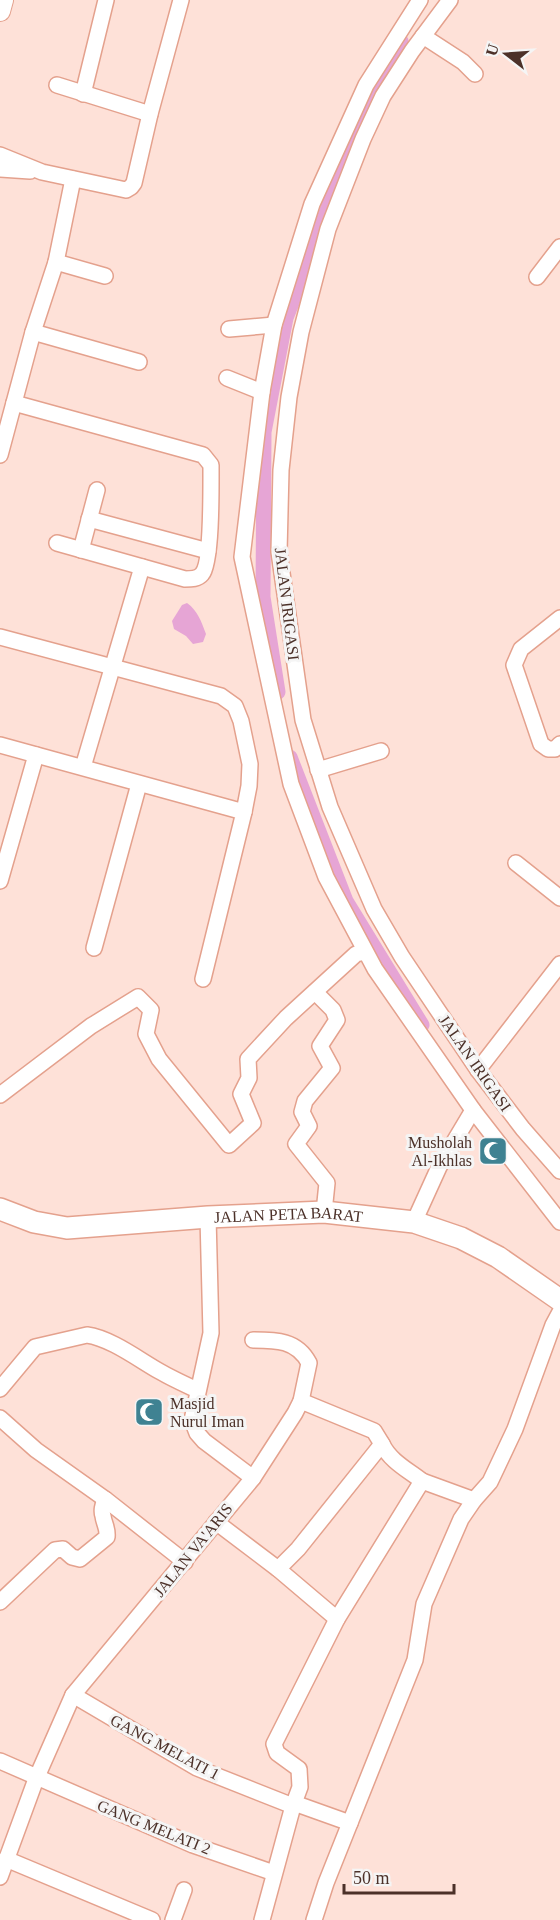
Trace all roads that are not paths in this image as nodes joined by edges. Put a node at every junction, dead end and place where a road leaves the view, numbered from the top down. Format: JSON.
{"nodes":[{"id":1,"x":3,"y":0,"type":"edge"},
{"id":2,"x":106,"y":0,"type":"edge"},
{"id":3,"x":181,"y":0,"type":"edge"},
{"id":4,"x":420,"y":0,"type":"edge"},
{"id":5,"x":450,"y":0,"type":"edge"},
{"id":6,"x":0,"y":12,"type":"edge"},
{"id":7,"x":423,"y":36,"type":"junction"},
{"id":8,"x":467,"y":70,"type":"dead end"},
{"id":9,"x":57,"y":85,"type":"dead end"},
{"id":10,"x":82,"y":94,"type":"junction"},
{"id":11,"x":150,"y":114,"type":"junction"},
{"id":12,"x":363,"y":115,"type":"junction"},
{"id":13,"x":0,"y":155,"type":"edge"},
{"id":14,"x":0,"y":169,"type":"edge"},
{"id":15,"x":42,"y":172,"type":"junction"},
{"id":16,"x":73,"y":179,"type":"junction"},
{"id":17,"x":560,"y":247,"type":"edge"},
{"id":18,"x":56,"y":262,"type":"junction"},
{"id":19,"x":105,"y":276,"type":"dead end"},
{"id":20,"x":537,"y":277,"type":"dead end"},
{"id":21,"x":274,"y":325,"type":"junction"},
{"id":22,"x":229,"y":329,"type":"dead end"},
{"id":23,"x":33,"y":332,"type":"junction"},
{"id":24,"x":139,"y":362,"type":"dead end"},
{"id":25,"x":227,"y":378,"type":"dead end"},
{"id":26,"x":262,"y":392,"type":"junction"},
{"id":27,"x":14,"y":403,"type":"junction"},
{"id":28,"x":0,"y":455,"type":"edge"},
{"id":29,"x":96,"y":490,"type":"dead end"},
{"id":30,"x":89,"y":519,"type":"junction"},
{"id":31,"x":57,"y":543,"type":"dead end"},
{"id":32,"x":81,"y":550,"type":"junction"},
{"id":33,"x":208,"y":551,"type":"junction"},
{"id":34,"x":141,"y":567,"type":"junction"},
{"id":35,"x":560,"y":618,"type":"edge"},
{"id":36,"x":0,"y":637,"type":"edge"},
{"id":37,"x":113,"y":668,"type":"junction"},
{"id":38,"x":560,"y":744,"type":"edge"},
{"id":39,"x":0,"y":745,"type":"edge"},
{"id":40,"x":381,"y":751,"type":"dead end"},
{"id":41,"x":36,"y":755,"type":"junction"},
{"id":42,"x":83,"y":767,"type":"junction"},
{"id":43,"x":318,"y":770,"type":"junction"},
{"id":44,"x":139,"y":784,"type":"junction"},
{"id":45,"x":244,"y":812,"type":"junction"},
{"id":46,"x":516,"y":863,"type":"dead end"},
{"id":47,"x":0,"y":881,"type":"edge"},
{"id":48,"x":560,"y":898,"type":"edge"},
{"id":49,"x":94,"y":948,"type":"dead end"},
{"id":50,"x":365,"y":952,"type":"junction"},
{"id":51,"x":560,"y":964,"type":"edge"},
{"id":52,"x":203,"y":979,"type":"dead end"},
{"id":53,"x":315,"y":992,"type":"junction"},
{"id":54,"x":478,"y":1070,"type":"junction"},
{"id":55,"x":0,"y":1095,"type":"edge"},
{"id":56,"x":473,"y":1110,"type":"junction"},
{"id":57,"x":560,"y":1171,"type":"edge"},
{"id":58,"x":1,"y":1212,"type":"edge"},
{"id":59,"x":324,"y":1212,"type":"junction"},
{"id":60,"x":208,"y":1217,"type":"junction"},
{"id":61,"x":414,"y":1222,"type":"junction"},
{"id":62,"x":560,"y":1222,"type":"edge"},
{"id":63,"x":560,"y":1300,"type":"edge"},
{"id":64,"x":560,"y":1312,"type":"edge"},
{"id":65,"x":253,"y":1340,"type":"dead end"},
{"id":66,"x":0,"y":1389,"type":"edge"},
{"id":67,"x":197,"y":1390,"type":"junction"},
{"id":68,"x":301,"y":1401,"type":"junction"},
{"id":69,"x":0,"y":1418,"type":"edge"},
{"id":70,"x":382,"y":1444,"type":"junction"},
{"id":71,"x":253,"y":1478,"type":"junction"},
{"id":72,"x":422,"y":1481,"type":"junction"},
{"id":73,"x":105,"y":1499,"type":"junction"},
{"id":74,"x":474,"y":1500,"type":"junction"},
{"id":75,"x":216,"y":1522,"type":"junction"},
{"id":76,"x":185,"y":1562,"type":"junction"},
{"id":77,"x":278,"y":1569,"type":"junction"},
{"id":78,"x":0,"y":1602,"type":"edge"},
{"id":79,"x":336,"y":1618,"type":"junction"},
{"id":80,"x":73,"y":1695,"type":"junction"},
{"id":81,"x":0,"y":1761,"type":"edge"},
{"id":82,"x":36,"y":1779,"type":"junction"},
{"id":83,"x":294,"y":1804,"type":"junction"},
{"id":84,"x":350,"y":1823,"type":"junction"},
{"id":85,"x":2,"y":1868,"type":"edge"},
{"id":86,"x":274,"y":1873,"type":"junction"},
{"id":87,"x":184,"y":1890,"type":"dead end"},
{"id":88,"x":152,"y":1920,"type":"edge"},
{"id":89,"x":173,"y":1920,"type":"edge"},
{"id":90,"x":262,"y":1920,"type":"edge"},
{"id":91,"x":314,"y":1920,"type":"edge"}],
"edges":[{"from":1,"to":6,"type":"street"},
{"from":2,"to":10,"type":"street"},
{"from":3,"to":11,"type":"street"},
{"from":4,"to":12,"type":"street"},
{"from":5,"to":7,"type":"street","name":"JALAN IRIGASI"},
{"from":7,"to":8,"type":"street"},
{"from":7,"to":12,"type":"street","name":"JALAN IRIGASI"},
{"from":9,"to":10,"type":"street"},
{"from":10,"to":11,"type":"street"},
{"from":11,"to":16,"type":"street"},
{"from":12,"to":21,"type":"street"},
{"from":12,"to":43,"type":"street","name":"JALAN IRIGASI"},
{"from":13,"to":15,"type":"street"},
{"from":14,"to":15,"type":"street"},
{"from":15,"to":16,"type":"street"},
{"from":16,"to":18,"type":"street"},
{"from":17,"to":20,"type":"street"},
{"from":18,"to":19,"type":"street"},
{"from":18,"to":23,"type":"street"},
{"from":21,"to":22,"type":"street"},
{"from":21,"to":26,"type":"street"},
{"from":23,"to":24,"type":"street"},
{"from":23,"to":27,"type":"street"},
{"from":25,"to":26,"type":"street"},
{"from":26,"to":50,"type":"street"},
{"from":27,"to":28,"type":"street"},
{"from":27,"to":33,"type":"street"},
{"from":29,"to":30,"type":"street"},
{"from":30,"to":32,"type":"street"},
{"from":30,"to":33,"type":"street"},
{"from":31,"to":32,"type":"street"},
{"from":32,"to":34,"type":"street"},
{"from":33,"to":34,"type":"street"},
{"from":34,"to":37,"type":"street"},
{"from":35,"to":38,"type":"street"},
{"from":36,"to":37,"type":"street"},
{"from":37,"to":42,"type":"street"},
{"from":37,"to":45,"type":"street"},
{"from":39,"to":41,"type":"street"},
{"from":40,"to":43,"type":"street"},
{"from":41,"to":42,"type":"street"},
{"from":41,"to":47,"type":"street"},
{"from":42,"to":44,"type":"street"},
{"from":43,"to":54,"type":"street","name":"JALAN IRIGASI"},
{"from":44,"to":45,"type":"street"},
{"from":44,"to":49,"type":"street"},
{"from":45,"to":52,"type":"street"},
{"from":46,"to":48,"type":"street"},
{"from":50,"to":53,"type":"street"},
{"from":50,"to":56,"type":"street"},
{"from":51,"to":54,"type":"street"},
{"from":53,"to":55,"type":"street"},
{"from":53,"to":59,"type":"street"},
{"from":54,"to":57,"type":"street","name":"JALAN IRIGASI"},
{"from":56,"to":61,"type":"street"},
{"from":56,"to":62,"type":"street"},
{"from":58,"to":60,"type":"main road","name":"JALAN PETA BARAT"},
{"from":59,"to":60,"type":"main road","name":"JALAN PETA BARAT"},
{"from":59,"to":61,"type":"main road","name":"JALAN PETA BARAT"},
{"from":60,"to":67,"type":"street"},
{"from":61,"to":63,"type":"main road","name":"JALAN PETA BARAT"},
{"from":64,"to":74,"type":"street"},
{"from":65,"to":68,"type":"street","name":"JALAN VA'ARIS"},
{"from":66,"to":67,"type":"street"},
{"from":67,"to":71,"type":"street"},
{"from":68,"to":70,"type":"street"},
{"from":68,"to":71,"type":"street","name":"JALAN VA'ARIS"},
{"from":69,"to":73,"type":"street"},
{"from":70,"to":72,"type":"street"},
{"from":70,"to":77,"type":"street"},
{"from":71,"to":75,"type":"street","name":"JALAN VA'ARIS"},
{"from":72,"to":74,"type":"street"},
{"from":72,"to":79,"type":"street"},
{"from":73,"to":76,"type":"street"},
{"from":73,"to":78,"type":"street"},
{"from":74,"to":84,"type":"street"},
{"from":75,"to":76,"type":"street","name":"JALAN VA'ARIS"},
{"from":75,"to":77,"type":"street"},
{"from":76,"to":80,"type":"street","name":"JALAN VA'ARIS"},
{"from":77,"to":79,"type":"street"},
{"from":79,"to":83,"type":"street"},
{"from":80,"to":82,"type":"street","name":"JALAN VA'ARIS"},
{"from":80,"to":83,"type":"street","name":"GANG MELATI 1"},
{"from":81,"to":82,"type":"street","name":"GANG MELATI 2"},
{"from":82,"to":85,"type":"street","name":"JALAN VA'ARIS"},
{"from":82,"to":86,"type":"street","name":"GANG MELATI 2"},
{"from":83,"to":84,"type":"street","name":"GANG MELATI 1"},
{"from":83,"to":86,"type":"street"},
{"from":84,"to":91,"type":"street"},
{"from":85,"to":88,"type":"street"},
{"from":86,"to":90,"type":"street"},
{"from":87,"to":89,"type":"street"}]}
